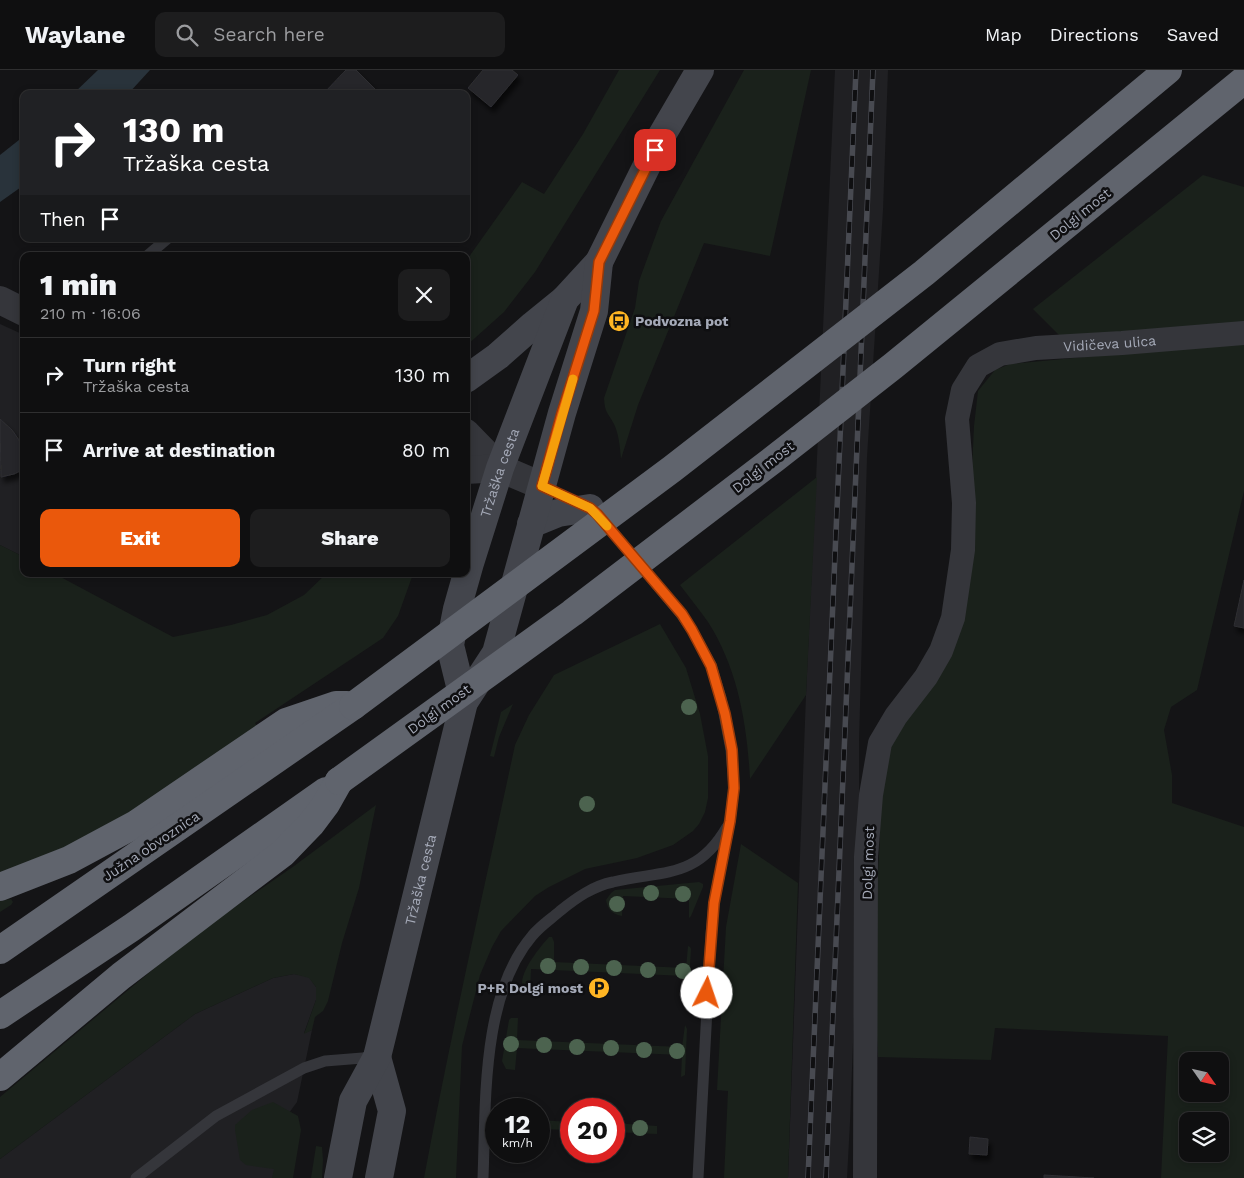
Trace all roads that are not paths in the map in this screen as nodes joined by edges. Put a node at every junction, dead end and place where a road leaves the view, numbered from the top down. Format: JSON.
{"nodes":[{"id":1,"x":700,"y":70,"type":"edge"},
{"id":2,"x":1168,"y":70,"type":"edge"},
{"id":3,"x":1244,"y":80,"type":"edge"},
{"id":4,"x":163,"y":242,"type":"edge"},
{"id":5,"x":152,"y":252,"type":"edge"},
{"id":6,"x":599,"y":262,"type":"junction"},
{"id":7,"x":0,"y":300,"type":"edge"},
{"id":8,"x":565,"y":300,"type":"junction"},
{"id":9,"x":20,"y":310,"type":"edge"},
{"id":10,"x":1244,"y":332,"type":"edge"},
{"id":11,"x":978,"y":366,"type":"joint"},
{"id":12,"x":470,"y":376,"type":"edge"},
{"id":13,"x":470,"y":436,"type":"edge"},
{"id":14,"x":500,"y":468,"type":"junction"},
{"id":15,"x":470,"y":470,"type":"edge"},
{"id":16,"x":542,"y":486,"type":"junction"},
{"id":17,"x":590,"y":508,"type":"junction"},
{"id":18,"x":531,"y":524,"type":"junction"},
{"id":19,"x":470,"y":563,"type":"edge"},
{"id":20,"x":466,"y":577,"type":"edge"},
{"id":21,"x":464,"y":702,"type":"junction"},
{"id":22,"x":294,"y":732,"type":"junction"},
{"id":23,"x":730,"y":821,"type":"junction"},
{"id":24,"x":275,"y":842,"type":"junction"},
{"id":25,"x":0,"y":887,"type":"edge"},
{"id":26,"x":0,"y":950,"type":"edge"},
{"id":27,"x":0,"y":1015,"type":"edge"},
{"id":28,"x":377,"y":1057,"type":"junction"},
{"id":29,"x":0,"y":1077,"type":"edge"},
{"id":30,"x":136,"y":1178,"type":"edge"},
{"id":31,"x":338,"y":1178,"type":"edge"},
{"id":32,"x":379,"y":1178,"type":"edge"},
{"id":33,"x":483,"y":1178,"type":"edge"},
{"id":34,"x":698,"y":1178,"type":"edge"},
{"id":35,"x":865,"y":1178,"type":"edge"}],
"edges":[{"from":1,"to":6,"type":"main road","name":"Tržaška cesta"},
{"from":2,"to":22,"type":"highway","bridge":true},
{"from":3,"to":24,"type":"highway","name":"Dolgi most","bridge":true},
{"from":4,"to":5,"type":"lane"},
{"from":6,"to":8,"type":"main road","name":"Tržaška cesta"},
{"from":6,"to":16,"type":"main road","name":"Tržaška cesta"},
{"from":7,"to":9,"type":"street"},
{"from":8,"to":12,"type":"main road"},
{"from":8,"to":14,"type":"main road","name":"Tržaška cesta"},
{"from":10,"to":11,"type":"street","name":"Vidičeva ulica"},
{"from":11,"to":35,"type":"street","name":"Dolgi most"},
{"from":13,"to":14,"type":"street"},
{"from":14,"to":15,"type":"street"},
{"from":14,"to":16,"type":"street"},
{"from":14,"to":19,"type":"main road","name":"Tržaška cesta"},
{"from":16,"to":17,"type":"lane"},
{"from":16,"to":18,"type":"main road","name":"Tržaška cesta"},
{"from":17,"to":18,"type":"main road"},
{"from":17,"to":23,"type":"lane"},
{"from":18,"to":21,"type":"main road","name":"Tržaška cesta"},
{"from":20,"to":21,"type":"main road","name":"Tržaška cesta"},
{"from":21,"to":28,"type":"main road","name":"Tržaška cesta"},
{"from":22,"to":25,"type":"highway"},
{"from":22,"to":26,"type":"highway","name":"Južna obvoznica"},
{"from":23,"to":33,"type":"lane"},
{"from":23,"to":34,"type":"lane"},
{"from":24,"to":27,"type":"highway"},
{"from":24,"to":29,"type":"highway"},
{"from":28,"to":30,"type":"lane"},
{"from":28,"to":31,"type":"main road","name":"Tržaška cesta"},
{"from":28,"to":32,"type":"main road","name":"Tržaška cesta"}]}
